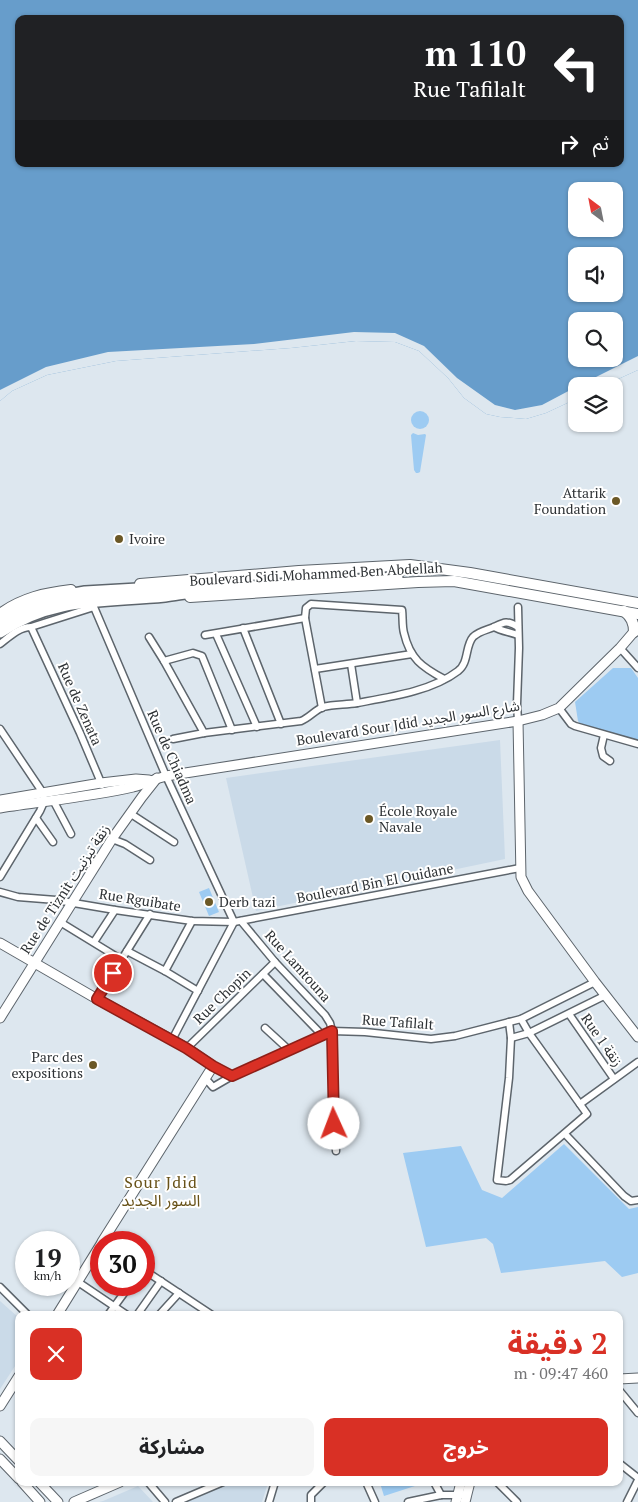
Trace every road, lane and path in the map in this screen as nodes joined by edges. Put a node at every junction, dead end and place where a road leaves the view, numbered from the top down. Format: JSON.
{"nodes":[{"id":1,"x":413,"y":565,"type":"junction"},
{"id":2,"x":397,"y":575,"type":"tunnel mouth"},
{"id":3,"x":415,"y":582,"type":"junction"},
{"id":4,"x":164,"y":592,"type":"junction"},
{"id":5,"x":638,"y":603,"type":"edge"},
{"id":6,"x":92,"y":604,"type":"junction"},
{"id":7,"x":518,"y":607,"type":"dead end"},
{"id":8,"x":624,"y":612,"type":"junction"},
{"id":9,"x":0,"y":614,"type":"edge"},
{"id":10,"x":638,"y":614,"type":"edge"},
{"id":11,"x":306,"y":618,"type":"junction"},
{"id":12,"x":0,"y":621,"type":"edge"},
{"id":13,"x":29,"y":622,"type":"junction"},
{"id":14,"x":494,"y":627,"type":"junction"},
{"id":15,"x":518,"y":627,"type":"junction"},
{"id":16,"x":242,"y":628,"type":"junction"},
{"id":17,"x":636,"y":630,"type":"edge"},
{"id":18,"x":0,"y":632,"type":"edge"},
{"id":19,"x":216,"y":634,"type":"junction"},
{"id":20,"x":205,"y":635,"type":"dead end"},
{"id":21,"x":0,"y":636,"type":"edge"},
{"id":22,"x":518,"y":636,"type":"junction"},
{"id":23,"x":149,"y":637,"type":"dead end"},
{"id":24,"x":0,"y":644,"type":"edge"},
{"id":25,"x":620,"y":648,"type":"junction"},
{"id":26,"x":412,"y":654,"type":"junction"},
{"id":27,"x":164,"y":661,"type":"junction"},
{"id":28,"x":351,"y":664,"type":"junction"},
{"id":29,"x":638,"y":668,"type":"edge"},
{"id":30,"x":315,"y":669,"type":"junction"},
{"id":31,"x":444,"y":679,"type":"junction"},
{"id":32,"x":357,"y":703,"type":"junction"},
{"id":33,"x":322,"y":708,"type":"junction"},
{"id":34,"x":559,"y":708,"type":"junction"},
{"id":35,"x":518,"y":721,"type":"junction"},
{"id":36,"x":281,"y":724,"type":"junction"},
{"id":37,"x":257,"y":727,"type":"junction"},
{"id":38,"x":0,"y":729,"type":"edge"},
{"id":39,"x":232,"y":730,"type":"junction"},
{"id":40,"x":204,"y":733,"type":"junction"},
{"id":41,"x":604,"y":735,"type":"junction"},
{"id":42,"x":173,"y":738,"type":"dead end"},
{"id":43,"x":638,"y":744,"type":"edge"},
{"id":44,"x":610,"y":761,"type":"dead end"},
{"id":45,"x":158,"y":778,"type":"junction"},
{"id":46,"x":101,"y":783,"type":"junction"},
{"id":47,"x":103,"y":793,"type":"junction"},
{"id":48,"x":46,"y":798,"type":"junction"},
{"id":49,"x":0,"y":800,"type":"edge"},
{"id":50,"x":0,"y":808,"type":"edge"},
{"id":51,"x":131,"y":814,"type":"junction"},
{"id":52,"x":36,"y":818,"type":"junction"},
{"id":53,"x":72,"y":834,"type":"dead end"},
{"id":54,"x":112,"y":839,"type":"junction"},
{"id":55,"x":54,"y":842,"type":"dead end"},
{"id":56,"x":174,"y":842,"type":"dead end"},
{"id":57,"x":150,"y":860,"type":"dead end"},
{"id":58,"x":520,"y":868,"type":"junction"},
{"id":59,"x":0,"y":877,"type":"edge"},
{"id":60,"x":0,"y":892,"type":"edge"},
{"id":61,"x":73,"y":902,"type":"junction"},
{"id":62,"x":114,"y":910,"type":"junction"},
{"id":63,"x":150,"y":914,"type":"junction"},
{"id":64,"x":192,"y":920,"type":"junction"},
{"id":65,"x":242,"y":921,"type":"junction"},
{"id":66,"x":60,"y":922,"type":"junction"},
{"id":67,"x":234,"y":922,"type":"junction"},
{"id":68,"x":94,"y":942,"type":"junction"},
{"id":69,"x":0,"y":943,"type":"edge"},
{"id":70,"x":127,"y":951,"type":"junction"},
{"id":71,"x":122,"y":960,"type":"junction"},
{"id":72,"x":35,"y":962,"type":"junction"},
{"id":73,"x":275,"y":962,"type":"junction"},
{"id":74,"x":165,"y":971,"type":"junction"},
{"id":75,"x":262,"y":974,"type":"junction"},
{"id":76,"x":595,"y":982,"type":"junction"},
{"id":77,"x":198,"y":991,"type":"junction"},
{"id":78,"x":606,"y":995,"type":"junction"},
{"id":79,"x":97,"y":999,"type":"junction"},
{"id":80,"x":569,"y":1014,"type":"junction"},
{"id":81,"x":0,"y":1018,"type":"edge"},
{"id":82,"x":521,"y":1020,"type":"junction"},
{"id":83,"x":509,"y":1022,"type":"junction"},
{"id":84,"x":264,"y":1028,"type":"dead end"},
{"id":85,"x":332,"y":1031,"type":"junction"},
{"id":86,"x":528,"y":1033,"type":"junction"},
{"id":87,"x":322,"y":1035,"type":"junction"},
{"id":88,"x":638,"y":1037,"type":"edge"},
{"id":89,"x":511,"y":1038,"type":"junction"},
{"id":90,"x":172,"y":1040,"type":"junction"},
{"id":91,"x":186,"y":1048,"type":"junction"},
{"id":92,"x":289,"y":1050,"type":"junction"},
{"id":93,"x":638,"y":1062,"type":"edge"},
{"id":94,"x":213,"y":1066,"type":"junction"},
{"id":95,"x":232,"y":1076,"type":"junction"},
{"id":96,"x":205,"y":1078,"type":"junction"},
{"id":97,"x":614,"y":1079,"type":"junction"},
{"id":98,"x":580,"y":1104,"type":"junction"},
{"id":99,"x":565,"y":1134,"type":"junction"},
{"id":100,"x":336,"y":1151,"type":"dead end"},
{"id":101,"x":638,"y":1200,"type":"edge"},
{"id":102,"x":109,"y":1231,"type":"edge"},
{"id":103,"x":90,"y":1262,"type":"edge"},
{"id":104,"x":155,"y":1277,"type":"edge"},
{"id":105,"x":80,"y":1279,"type":"edge"},
{"id":106,"x":161,"y":1281,"type":"junction"},
{"id":107,"x":80,"y":1283,"type":"edge"},
{"id":108,"x":0,"y":1287,"type":"edge"},
{"id":109,"x":179,"y":1293,"type":"junction"},
{"id":110,"x":70,"y":1296,"type":"edge"},
{"id":111,"x":122,"y":1296,"type":"edge"},
{"id":112,"x":114,"y":1307,"type":"junction"},
{"id":113,"x":203,"y":1309,"type":"joint"},
{"id":114,"x":24,"y":1311,"type":"edge"},
{"id":115,"x":61,"y":1311,"type":"edge"},
{"id":116,"x":111,"y":1311,"type":"edge"},
{"id":117,"x":120,"y":1311,"type":"edge"},
{"id":118,"x":140,"y":1311,"type":"edge"},
{"id":119,"x":163,"y":1311,"type":"edge"},
{"id":120,"x":206,"y":1311,"type":"edge"},
{"id":121,"x":638,"y":1378,"type":"edge"},
{"id":122,"x":623,"y":1379,"type":"edge"},
{"id":123,"x":15,"y":1382,"type":"edge"},
{"id":124,"x":623,"y":1395,"type":"edge"},
{"id":125,"x":0,"y":1406,"type":"edge"},
{"id":126,"x":638,"y":1413,"type":"edge"},
{"id":127,"x":0,"y":1441,"type":"edge"},
{"id":128,"x":15,"y":1457,"type":"edge"},
{"id":129,"x":0,"y":1459,"type":"edge"},
{"id":130,"x":623,"y":1466,"type":"edge"},
{"id":131,"x":15,"y":1475,"type":"edge"},
{"id":132,"x":638,"y":1479,"type":"edge"},
{"id":133,"x":26,"y":1486,"type":"edge"},
{"id":134,"x":44,"y":1486,"type":"edge"},
{"id":135,"x":104,"y":1486,"type":"edge"},
{"id":136,"x":151,"y":1486,"type":"edge"},
{"id":137,"x":214,"y":1486,"type":"edge"},
{"id":138,"x":273,"y":1486,"type":"edge"},
{"id":139,"x":320,"y":1486,"type":"edge"},
{"id":140,"x":368,"y":1486,"type":"edge"},
{"id":141,"x":436,"y":1486,"type":"edge"},
{"id":142,"x":461,"y":1486,"type":"edge"},
{"id":143,"x":468,"y":1486,"type":"edge"},
{"id":144,"x":501,"y":1486,"type":"edge"},
{"id":145,"x":441,"y":1495,"type":"junction"},
{"id":146,"x":461,"y":1499,"type":"edge"},
{"id":147,"x":40,"y":1502,"type":"edge"},
{"id":148,"x":58,"y":1502,"type":"edge"},
{"id":149,"x":74,"y":1502,"type":"edge"},
{"id":150,"x":165,"y":1502,"type":"edge"},
{"id":151,"x":176,"y":1502,"type":"edge"},
{"id":152,"x":268,"y":1502,"type":"edge"},
{"id":153,"x":311,"y":1502,"type":"edge"},
{"id":154,"x":375,"y":1502,"type":"edge"},
{"id":155,"x":408,"y":1502,"type":"edge"},
{"id":156,"x":516,"y":1502,"type":"edge"},
{"id":157,"x":627,"y":1502,"type":"edge"}],
"edges":[{"from":1,"to":3,"type":"main road"},
{"from":1,"to":5,"type":"main road","name":"Boulevard Sidi Mohammed Ben Abdellah"},
{"from":1,"to":9,"type":"main road","name":"Boulevard Sidi Mohammed Ben Abdellah"},
{"from":2,"to":4,"type":"highway"},
{"from":3,"to":4,"type":"main road","name":"Boulevard Sidi Mohammed Ben Abdellah"},
{"from":3,"to":8,"type":"main road","name":"Boulevard Sidi Mohammed Ben Abdellah"},
{"from":4,"to":6,"type":"highway","name":"Boulevard Sidi Mohammed Ben Abdellah"},
{"from":4,"to":12,"type":"highway","name":"Boulevard Sidi Mohammed Ben Abdellah"},
{"from":6,"to":13,"type":"highway","name":"Boulevard Sidi Mohammed Ben Abdellah"},
{"from":6,"to":45,"type":"street","name":"Rue de Chiadma"},
{"from":7,"to":15,"type":"street"},
{"from":8,"to":10,"type":"main road","name":"Boulevard Sidi Mohammed Ben Abdellah"},
{"from":8,"to":17,"type":"main road"},
{"from":11,"to":16,"type":"street"},
{"from":11,"to":26,"type":"street"},
{"from":11,"to":30,"type":"street"},
{"from":13,"to":18,"type":"highway","name":"Boulevard Sidi Mohammed Ben Abdellah"},
{"from":13,"to":21,"type":"street"},
{"from":13,"to":24,"type":"street"},
{"from":13,"to":46,"type":"street","name":"Rue de Zenata"},
{"from":14,"to":15,"type":"street"},
{"from":14,"to":22,"type":"street"},
{"from":14,"to":31,"type":"street"},
{"from":15,"to":22,"type":"street"},
{"from":16,"to":19,"type":"street"},
{"from":16,"to":36,"type":"street"},
{"from":17,"to":25,"type":"street","name":"Boulevard Sour Jdid شارع السور الجديد"},
{"from":19,"to":20,"type":"street"},
{"from":19,"to":37,"type":"street"},
{"from":22,"to":35,"type":"street"},
{"from":23,"to":27,"type":"street"},
{"from":25,"to":29,"type":"street"},
{"from":25,"to":34,"type":"street","name":"Boulevard Sour Jdid شارع السور الجديد"},
{"from":26,"to":28,"type":"street"},
{"from":26,"to":31,"type":"street"},
{"from":27,"to":39,"type":"street"},
{"from":27,"to":40,"type":"street"},
{"from":28,"to":30,"type":"street"},
{"from":28,"to":32,"type":"street"},
{"from":30,"to":33,"type":"street"},
{"from":31,"to":32,"type":"street"},
{"from":32,"to":33,"type":"street"},
{"from":33,"to":36,"type":"street"},
{"from":34,"to":35,"type":"street","name":"Boulevard Sour Jdid شارع السور الجديد"},
{"from":34,"to":41,"type":"street"},
{"from":35,"to":45,"type":"street","name":"Boulevard Sour Jdid شارع السور الجديد"},
{"from":35,"to":58,"type":"street"},
{"from":36,"to":37,"type":"street"},
{"from":37,"to":39,"type":"street"},
{"from":38,"to":48,"type":"street"},
{"from":39,"to":40,"type":"street"},
{"from":40,"to":42,"type":"street"},
{"from":41,"to":43,"type":"street"},
{"from":41,"to":44,"type":"street"},
{"from":45,"to":46,"type":"street","name":"Boulevard Sour Jdid شارع السور الجديد"},
{"from":45,"to":47,"type":"street","name":"Boulevard Sour Jdid شارع السور الجديد"},
{"from":45,"to":51,"type":"street","name":"Rue de Tiznit زنقة تيزنيت"},
{"from":45,"to":67,"type":"street","name":"Rue de Chiadma"},
{"from":46,"to":47,"type":"street","name":"Rue de Zenata"},
{"from":46,"to":48,"type":"street","name":"Boulevard Sour Jdid شارع السور الجديد"},
{"from":47,"to":48,"type":"street","name":"Boulevard Sour Jdid شارع السور الجديد"},
{"from":48,"to":49,"type":"street","name":"Boulevard Sour Jdid شارع السور الجديد"},
{"from":48,"to":50,"type":"street","name":"Boulevard Sour Jdid شارع السور الجديد"},
{"from":48,"to":52,"type":"street"},
{"from":48,"to":53,"type":"street"},
{"from":51,"to":54,"type":"street","name":"Rue de Tiznit زنقة تيزنيت"},
{"from":51,"to":56,"type":"street"},
{"from":52,"to":55,"type":"street"},
{"from":52,"to":59,"type":"street"},
{"from":54,"to":57,"type":"street"},
{"from":54,"to":61,"type":"street","name":"Rue de Tiznit زنقة تيزنيت"},
{"from":58,"to":65,"type":"street","name":"Boulevard Bin El Ouidane"},
{"from":58,"to":76,"type":"street"},
{"from":60,"to":61,"type":"street","name":"Rue Rguibate"},
{"from":61,"to":62,"type":"street","name":"Rue Rguibate"},
{"from":61,"to":66,"type":"street","name":"Rue de Tiznit زنقة تيزنيت"},
{"from":62,"to":63,"type":"street","name":"Rue Rguibate"},
{"from":62,"to":68,"type":"street"},
{"from":63,"to":64,"type":"street","name":"Rue Rguibate"},
{"from":63,"to":70,"type":"street"},
{"from":64,"to":67,"type":"street","name":"Rue Rguibate"},
{"from":64,"to":74,"type":"street"},
{"from":65,"to":67,"type":"street","name":"Boulevard Bin El Ouidane"},
{"from":65,"to":73,"type":"street","name":"Rue Lamtouna"},
{"from":66,"to":68,"type":"street"},
{"from":66,"to":72,"type":"street","name":"Rue de Tiznit زنقة تيزنيت"},
{"from":67,"to":77,"type":"street"},
{"from":68,"to":71,"type":"street"},
{"from":69,"to":72,"type":"street"},
{"from":70,"to":71,"type":"street"},
{"from":70,"to":74,"type":"street"},
{"from":71,"to":79,"type":"street"},
{"from":72,"to":79,"type":"street"},
{"from":72,"to":81,"type":"street","name":"Rue de Tiznit زنقة تيزنيت"},
{"from":73,"to":75,"type":"street","name":"Rue Chopin"},
{"from":73,"to":85,"type":"street","name":"Rue Lamtouna"},
{"from":74,"to":77,"type":"street"},
{"from":75,"to":87,"type":"street"},
{"from":75,"to":91,"type":"street","name":"Rue Chopin"},
{"from":76,"to":78,"type":"street"},
{"from":76,"to":82,"type":"street","name":"Rue Tafilalt"},
{"from":77,"to":90,"type":"street"},
{"from":78,"to":80,"type":"street"},
{"from":78,"to":88,"type":"street"},
{"from":79,"to":90,"type":"street"},
{"from":80,"to":86,"type":"street"},
{"from":80,"to":97,"type":"street","name":"Rue 1 زنقة"},
{"from":82,"to":83,"type":"street","name":"Rue Tafilalt"},
{"from":82,"to":86,"type":"street"},
{"from":83,"to":85,"type":"street","name":"Rue Tafilalt"},
{"from":83,"to":89,"type":"street"},
{"from":84,"to":92,"type":"street"},
{"from":85,"to":87,"type":"street","name":"Rue Tafilalt"},
{"from":85,"to":100,"type":"street"},
{"from":86,"to":89,"type":"street"},
{"from":86,"to":98,"type":"street"},
{"from":87,"to":92,"type":"street","name":"Rue Tafilalt"},
{"from":89,"to":99,"type":"street"},
{"from":90,"to":91,"type":"street"},
{"from":91,"to":94,"type":"street"},
{"from":92,"to":95,"type":"street","name":"Rue Tafilalt"},
{"from":93,"to":97,"type":"street"},
{"from":94,"to":95,"type":"street"},
{"from":94,"to":96,"type":"street"},
{"from":95,"to":96,"type":"street","name":"Rue Tafilalt"},
{"from":96,"to":102,"type":"street"},
{"from":97,"to":98,"type":"street"},
{"from":98,"to":99,"type":"street"},
{"from":99,"to":101,"type":"street"},
{"from":103,"to":105,"type":"street"},
{"from":104,"to":106,"type":"street"},
{"from":106,"to":109,"type":"street"},
{"from":106,"to":118,"type":"street"},
{"from":107,"to":112,"type":"street"},
{"from":108,"to":114,"type":"street"},
{"from":109,"to":113,"type":"street"},
{"from":109,"to":119,"type":"street"},
{"from":110,"to":115,"type":"street"},
{"from":111,"to":112,"type":"street"},
{"from":112,"to":116,"type":"street"},
{"from":112,"to":117,"type":"street"},
{"from":113,"to":120,"type":"street"},
{"from":121,"to":122,"type":"street"},
{"from":123,"to":125,"type":"street"},
{"from":124,"to":126,"type":"street"},
{"from":127,"to":128,"type":"street"},
{"from":129,"to":131,"type":"street"},
{"from":130,"to":132,"type":"street"},
{"from":132,"to":157,"type":"street"},
{"from":133,"to":147,"type":"street"},
{"from":134,"to":148,"type":"street"},
{"from":135,"to":149,"type":"street"},
{"from":136,"to":150,"type":"street"},
{"from":137,"to":151,"type":"street"},
{"from":138,"to":152,"type":"street"},
{"from":139,"to":153,"type":"street"},
{"from":140,"to":154,"type":"street"},
{"from":141,"to":145,"type":"street"},
{"from":142,"to":146,"type":"street"},
{"from":143,"to":146,"type":"street"},
{"from":144,"to":156,"type":"street"},
{"from":145,"to":146,"type":"street"},
{"from":145,"to":155,"type":"street"}]}
